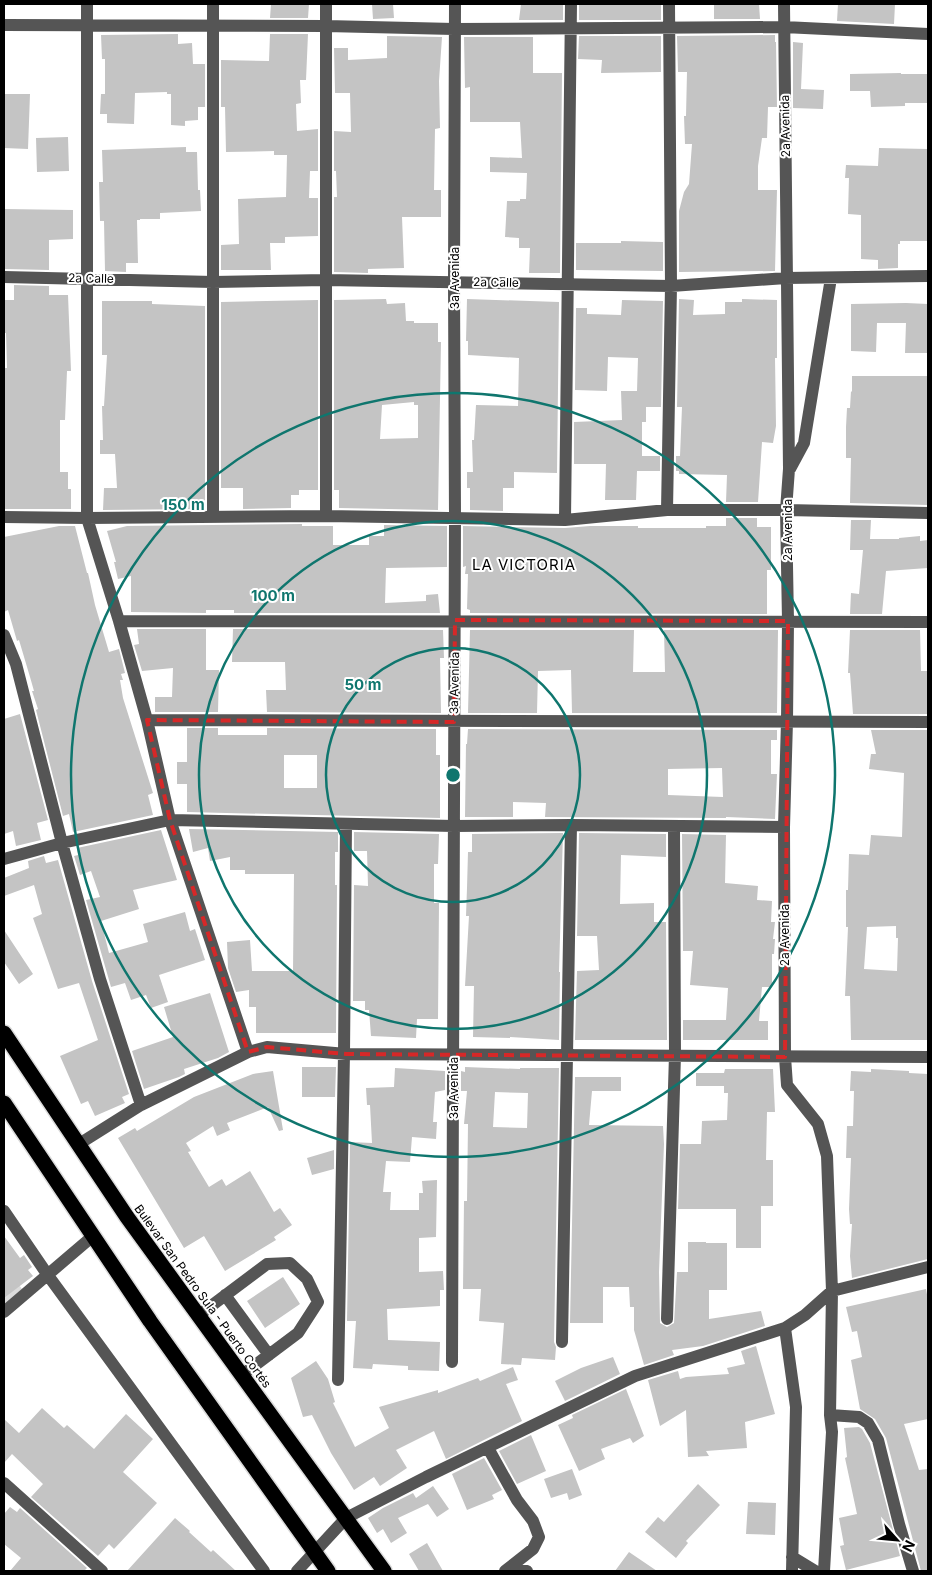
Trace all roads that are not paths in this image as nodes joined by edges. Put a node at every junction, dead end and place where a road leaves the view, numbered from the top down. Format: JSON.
{"nodes":[{"id":1,"x":87,"y":4,"type":"edge"},
{"id":2,"x":213,"y":4,"type":"edge"},
{"id":3,"x":326,"y":4,"type":"edge"},
{"id":4,"x":455,"y":4,"type":"edge"},
{"id":5,"x":571,"y":4,"type":"edge"},
{"id":6,"x":669,"y":4,"type":"edge"},
{"id":7,"x":784,"y":4,"type":"edge"},
{"id":8,"x":4,"y":26,"type":"edge"},
{"id":9,"x":87,"y":26,"type":"junction"},
{"id":10,"x":213,"y":26,"type":"junction"},
{"id":11,"x":326,"y":26,"type":"junction"},
{"id":12,"x":571,"y":27,"type":"junction"},
{"id":13,"x":784,"y":27,"type":"junction"},
{"id":14,"x":669,"y":28,"type":"junction"},
{"id":15,"x":454,"y":29,"type":"junction"},
{"id":16,"x":928,"y":34,"type":"edge"},
{"id":17,"x":928,"y":276,"type":"edge"},
{"id":18,"x":4,"y":277,"type":"edge"},
{"id":19,"x":87,"y":278,"type":"junction"},
{"id":20,"x":786,"y":278,"type":"junction"},
{"id":21,"x":831,"y":278,"type":"junction"},
{"id":22,"x":326,"y":280,"type":"junction"},
{"id":23,"x":213,"y":282,"type":"junction"},
{"id":24,"x":454,"y":282,"type":"junction"},
{"id":25,"x":569,"y":284,"type":"junction"},
{"id":26,"x":671,"y":286,"type":"junction"},
{"id":27,"x":789,"y":469,"type":"junction"},
{"id":28,"x":667,"y":510,"type":"junction"},
{"id":29,"x":786,"y":510,"type":"junction"},
{"id":30,"x":928,"y":513,"type":"edge"},
{"id":31,"x":4,"y":516,"type":"edge"},
{"id":32,"x":326,"y":516,"type":"junction"},
{"id":33,"x":213,"y":517,"type":"junction"},
{"id":34,"x":86,"y":518,"type":"junction"},
{"id":35,"x":456,"y":518,"type":"junction"},
{"id":36,"x":565,"y":520,"type":"junction"},
{"id":37,"x":119,"y":620,"type":"junction"},
{"id":38,"x":455,"y":620,"type":"junction"},
{"id":39,"x":788,"y":621,"type":"junction"},
{"id":40,"x":928,"y":622,"type":"edge"},
{"id":41,"x":4,"y":635,"type":"edge"},
{"id":42,"x":147,"y":720,"type":"junction"},
{"id":43,"x":787,"y":721,"type":"junction"},
{"id":44,"x":454,"y":722,"type":"junction"},
{"id":45,"x":928,"y":722,"type":"edge"},
{"id":46,"x":170,"y":820,"type":"junction"},
{"id":47,"x":346,"y":824,"type":"junction"},
{"id":48,"x":571,"y":825,"type":"junction"},
{"id":49,"x":454,"y":826,"type":"junction"},
{"id":50,"x":674,"y":826,"type":"junction"},
{"id":51,"x":784,"y":827,"type":"junction"},
{"id":52,"x":62,"y":843,"type":"junction"},
{"id":53,"x":4,"y":858,"type":"edge"},
{"id":54,"x":4,"y":1034,"type":"edge"},
{"id":55,"x":248,"y":1052,"type":"junction"},
{"id":56,"x":344,"y":1054,"type":"junction"},
{"id":57,"x":453,"y":1054,"type":"junction"},
{"id":58,"x":566,"y":1055,"type":"junction"},
{"id":59,"x":674,"y":1055,"type":"junction"},
{"id":60,"x":785,"y":1057,"type":"junction"},
{"id":61,"x":928,"y":1057,"type":"edge"},
{"id":62,"x":4,"y":1103,"type":"edge"},
{"id":63,"x":141,"y":1105,"type":"junction"},
{"id":64,"x":78,"y":1144,"type":"junction"},
{"id":65,"x":4,"y":1211,"type":"edge"},
{"id":66,"x":93,"y":1236,"type":"junction"},
{"id":67,"x":928,"y":1266,"type":"edge"},
{"id":68,"x":47,"y":1274,"type":"junction"},
{"id":69,"x":832,"y":1292,"type":"junction"},
{"id":70,"x":225,"y":1296,"type":"junction"},
{"id":71,"x":4,"y":1312,"type":"edge"},
{"id":72,"x":199,"y":1315,"type":"junction"},
{"id":73,"x":667,"y":1319,"type":"dead end"},
{"id":74,"x":785,"y":1328,"type":"junction"},
{"id":75,"x":562,"y":1342,"type":"dead end"},
{"id":76,"x":269,"y":1355,"type":"junction"},
{"id":77,"x":452,"y":1362,"type":"dead end"},
{"id":78,"x":242,"y":1375,"type":"junction"},
{"id":79,"x":338,"y":1380,"type":"dead end"},
{"id":80,"x":830,"y":1415,"type":"junction"},
{"id":81,"x":488,"y":1448,"type":"junction"},
{"id":82,"x":4,"y":1483,"type":"edge"},
{"id":83,"x":346,"y":1518,"type":"junction"},
{"id":84,"x":314,"y":1552,"type":"junction"},
{"id":85,"x":792,"y":1557,"type":"junction"},
{"id":86,"x":508,"y":1569,"type":"edge"},
{"id":87,"x":102,"y":1571,"type":"edge"},
{"id":88,"x":264,"y":1571,"type":"edge"},
{"id":89,"x":297,"y":1571,"type":"edge"},
{"id":90,"x":328,"y":1571,"type":"edge"},
{"id":91,"x":384,"y":1571,"type":"edge"},
{"id":92,"x":527,"y":1571,"type":"edge"},
{"id":93,"x":792,"y":1571,"type":"edge"},
{"id":94,"x":815,"y":1571,"type":"edge"},
{"id":95,"x":824,"y":1571,"type":"edge"},
{"id":96,"x":913,"y":1571,"type":"edge"}],
"edges":[{"from":1,"to":9,"type":"street"},
{"from":2,"to":10,"type":"street"},
{"from":3,"to":11,"type":"street"},
{"from":4,"to":15,"type":"street","name":"3a Avenida"},
{"from":5,"to":12,"type":"street"},
{"from":6,"to":14,"type":"street"},
{"from":7,"to":13,"type":"street","name":"2a Avenida"},
{"from":8,"to":9,"type":"street"},
{"from":9,"to":10,"type":"street"},
{"from":9,"to":19,"type":"street"},
{"from":10,"to":11,"type":"street"},
{"from":10,"to":23,"type":"street"},
{"from":11,"to":15,"type":"street"},
{"from":11,"to":22,"type":"street"},
{"from":12,"to":14,"type":"street"},
{"from":12,"to":15,"type":"street"},
{"from":12,"to":25,"type":"street"},
{"from":13,"to":14,"type":"street"},
{"from":13,"to":16,"type":"street"},
{"from":13,"to":20,"type":"street","name":"2a Avenida"},
{"from":14,"to":26,"type":"street"},
{"from":15,"to":24,"type":"street","name":"3a Avenida"},
{"from":17,"to":21,"type":"street","name":"2a Calle"},
{"from":18,"to":19,"type":"street","name":"2a Calle"},
{"from":19,"to":23,"type":"street","name":"2a Calle"},
{"from":19,"to":34,"type":"street"},
{"from":20,"to":21,"type":"street","name":"2a Calle"},
{"from":20,"to":26,"type":"street","name":"2a Calle"},
{"from":20,"to":27,"type":"street","name":"2a Avenida"},
{"from":21,"to":27,"type":"street"},
{"from":22,"to":23,"type":"street","name":"2a Calle"},
{"from":22,"to":24,"type":"street","name":"2a Calle"},
{"from":22,"to":32,"type":"street"},
{"from":23,"to":33,"type":"street"},
{"from":24,"to":25,"type":"street","name":"2a Calle"},
{"from":24,"to":35,"type":"street","name":"3a Avenida"},
{"from":25,"to":26,"type":"street","name":"2a Calle"},
{"from":25,"to":36,"type":"street"},
{"from":26,"to":28,"type":"street"},
{"from":27,"to":29,"type":"street","name":"2a Avenida"},
{"from":28,"to":29,"type":"street"},
{"from":28,"to":36,"type":"street"},
{"from":29,"to":30,"type":"street"},
{"from":29,"to":39,"type":"street","name":"2a Avenida"},
{"from":31,"to":34,"type":"street"},
{"from":32,"to":33,"type":"street"},
{"from":32,"to":35,"type":"street"},
{"from":33,"to":34,"type":"street"},
{"from":34,"to":37,"type":"street"},
{"from":35,"to":36,"type":"street"},
{"from":35,"to":38,"type":"street","name":"3a Avenida"},
{"from":37,"to":38,"type":"street"},
{"from":37,"to":42,"type":"street"},
{"from":38,"to":39,"type":"street"},
{"from":38,"to":44,"type":"street","name":"3a Avenida"},
{"from":39,"to":40,"type":"street"},
{"from":39,"to":43,"type":"street","name":"2a Avenida"},
{"from":41,"to":52,"type":"street"},
{"from":42,"to":44,"type":"street"},
{"from":42,"to":46,"type":"street"},
{"from":43,"to":44,"type":"street"},
{"from":43,"to":45,"type":"street"},
{"from":43,"to":51,"type":"street","name":"2a Avenida"},
{"from":44,"to":49,"type":"street","name":"3a Avenida"},
{"from":46,"to":47,"type":"street"},
{"from":46,"to":52,"type":"street"},
{"from":46,"to":55,"type":"street"},
{"from":47,"to":49,"type":"street"},
{"from":47,"to":56,"type":"street"},
{"from":48,"to":49,"type":"street"},
{"from":48,"to":50,"type":"street"},
{"from":48,"to":58,"type":"street"},
{"from":49,"to":57,"type":"street","name":"3a Avenida"},
{"from":50,"to":51,"type":"street"},
{"from":50,"to":59,"type":"street"},
{"from":51,"to":60,"type":"street","name":"2a Avenida"},
{"from":52,"to":53,"type":"street"},
{"from":52,"to":63,"type":"street"},
{"from":54,"to":64,"type":"highway","name":"Bulevar San Pedro Sula - Puerto Cortés"},
{"from":55,"to":56,"type":"street"},
{"from":55,"to":63,"type":"street"},
{"from":56,"to":57,"type":"street"},
{"from":56,"to":79,"type":"street"},
{"from":57,"to":58,"type":"street"},
{"from":57,"to":77,"type":"street","name":"3a Avenida"},
{"from":58,"to":59,"type":"street"},
{"from":58,"to":75,"type":"street"},
{"from":59,"to":60,"type":"street"},
{"from":59,"to":73,"type":"street"},
{"from":60,"to":61,"type":"street"},
{"from":60,"to":69,"type":"street","name":"2a Avenida"},
{"from":62,"to":66,"type":"highway"},
{"from":63,"to":64,"type":"street"},
{"from":64,"to":72,"type":"highway","name":"Bulevar San Pedro Sula - Puerto Cortés"},
{"from":65,"to":68,"type":"street"},
{"from":66,"to":68,"type":"street"},
{"from":66,"to":84,"type":"highway"},
{"from":67,"to":69,"type":"street"},
{"from":68,"to":71,"type":"street"},
{"from":68,"to":88,"type":"street"},
{"from":69,"to":74,"type":"street"},
{"from":69,"to":80,"type":"street","name":"2a Avenida"},
{"from":70,"to":72,"type":"street"},
{"from":70,"to":76,"type":"street"},
{"from":70,"to":76,"type":"street"},
{"from":72,"to":78,"type":"highway","name":"Bulevar San Pedro Sula - Puerto Cortés"},
{"from":74,"to":81,"type":"street"},
{"from":74,"to":85,"type":"street"},
{"from":76,"to":78,"type":"street"},
{"from":78,"to":83,"type":"highway","name":"Bulevar San Pedro Sula - Puerto Cortés"},
{"from":80,"to":95,"type":"street","name":"2a Avenida"},
{"from":80,"to":96,"type":"street"},
{"from":81,"to":83,"type":"street"},
{"from":81,"to":86,"type":"street"},
{"from":82,"to":87,"type":"street"},
{"from":83,"to":84,"type":"street"},
{"from":83,"to":91,"type":"highway","name":"Bulevar San Pedro Sula - Puerto Cortés"},
{"from":84,"to":89,"type":"street"},
{"from":84,"to":90,"type":"highway"},
{"from":85,"to":93,"type":"street"},
{"from":85,"to":94,"type":"street"},
{"from":86,"to":92,"type":"street"}]}
